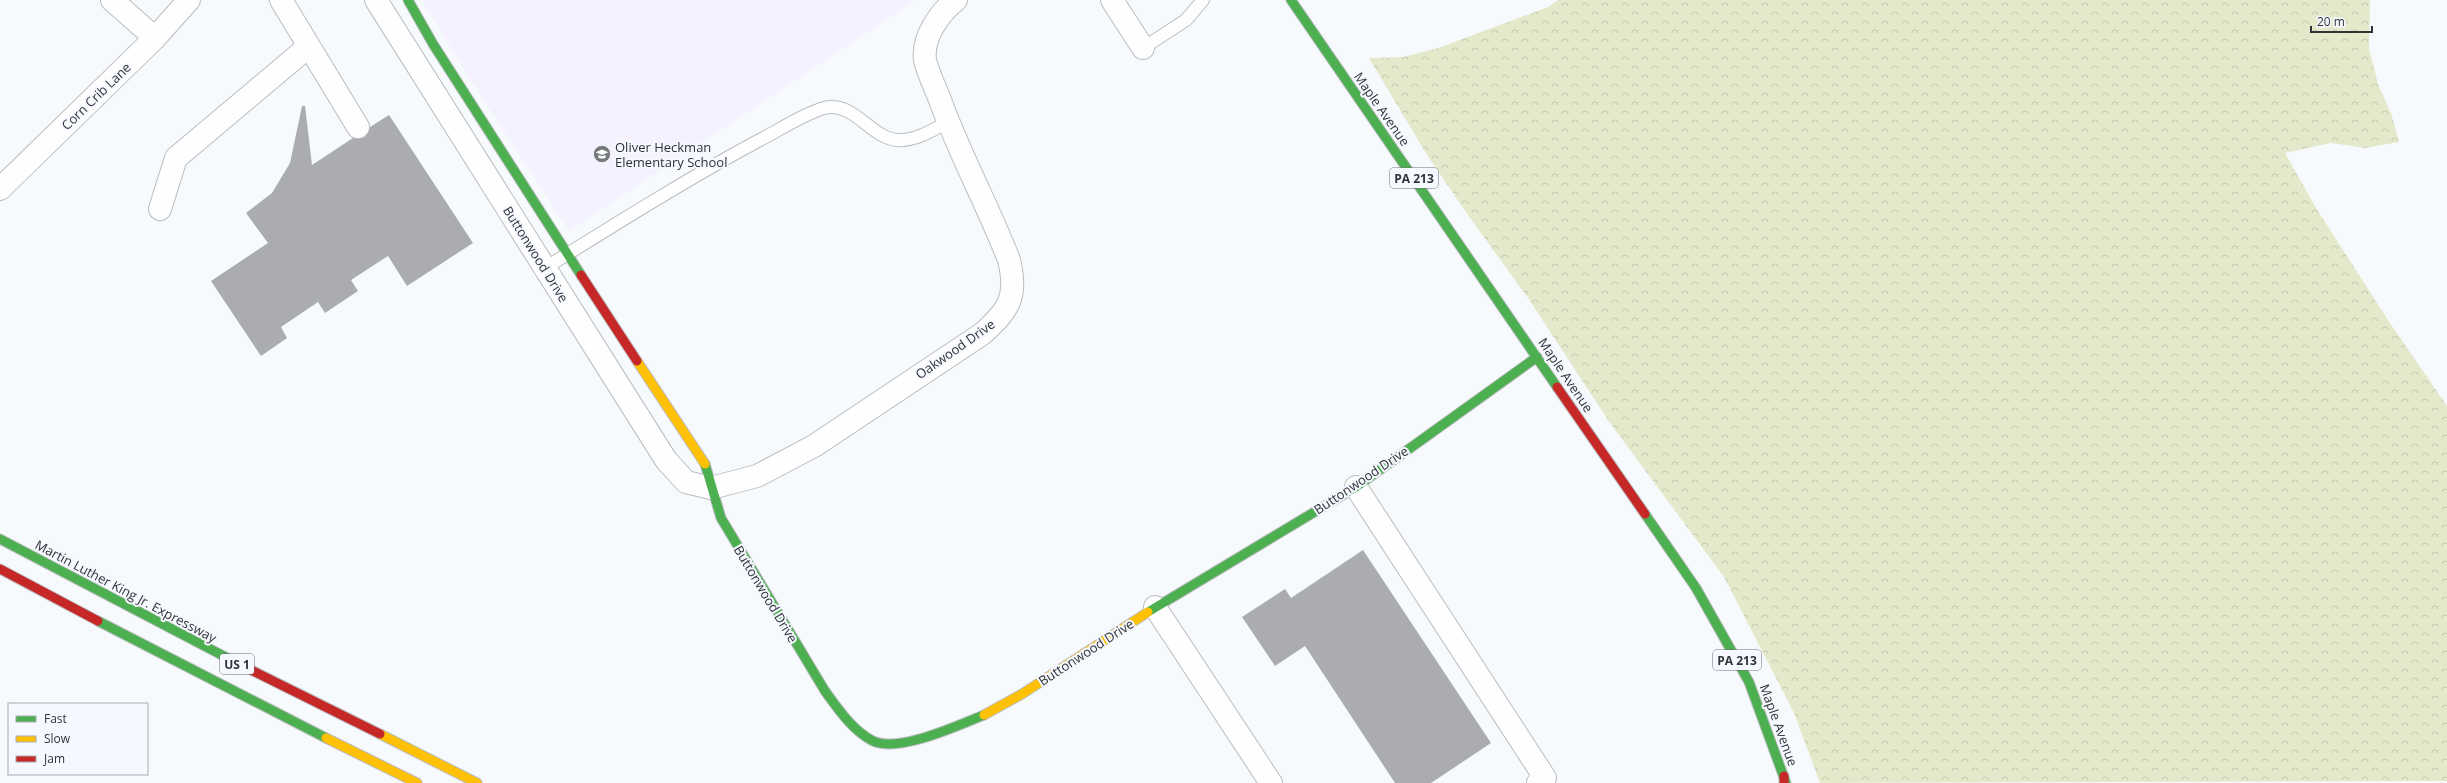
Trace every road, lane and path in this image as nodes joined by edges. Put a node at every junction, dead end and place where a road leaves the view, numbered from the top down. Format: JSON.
{"nodes":[{"id":1,"x":112,"y":0,"type":"edge"},
{"id":2,"x":189,"y":0,"type":"edge"},
{"id":3,"x":281,"y":0,"type":"edge"},
{"id":4,"x":376,"y":0,"type":"edge"},
{"id":5,"x":408,"y":0,"type":"edge"},
{"id":6,"x":956,"y":0,"type":"edge"},
{"id":7,"x":1112,"y":0,"type":"edge"},
{"id":8,"x":1203,"y":0,"type":"edge"},
{"id":9,"x":1291,"y":0,"type":"edge"},
{"id":10,"x":155,"y":38,"type":"junction"},
{"id":11,"x":310,"y":46,"type":"junction"},
{"id":12,"x":1143,"y":48,"type":"joint"},
{"id":13,"x":948,"y":122,"type":"junction"},
{"id":14,"x":358,"y":127,"type":"dead end"},
{"id":15,"x":0,"y":189,"type":"edge"},
{"id":16,"x":160,"y":209,"type":"dead end"},
{"id":17,"x":567,"y":254,"type":"junction"},
{"id":18,"x":545,"y":268,"type":"junction"},
{"id":19,"x":1537,"y":356,"type":"junction"},
{"id":20,"x":1356,"y":487,"type":"junction"},
{"id":21,"x":711,"y":488,"type":"junction"},
{"id":22,"x":0,"y":539,"type":"edge"},
{"id":23,"x":0,"y":569,"type":"edge"},
{"id":24,"x":1155,"y":607,"type":"junction"},
{"id":25,"x":1785,"y":780,"type":"edge"},
{"id":26,"x":418,"y":783,"type":"edge"},
{"id":27,"x":477,"y":783,"type":"edge"},
{"id":28,"x":1271,"y":783,"type":"edge"},
{"id":29,"x":1538,"y":783,"type":"edge"}],
"edges":[{"from":1,"to":10,"type":"street"},
{"from":2,"to":10,"type":"street","name":"Corn Crib Lane"},
{"from":3,"to":11,"type":"street"},
{"from":4,"to":18,"type":"street","name":"Buttonwood Drive"},
{"from":5,"to":17,"type":"main road","name":"Buttonwood Drive"},
{"from":6,"to":13,"type":"street","name":"Oakwood Drive"},
{"from":7,"to":12,"type":"street"},
{"from":8,"to":12,"type":"lane"},
{"from":9,"to":19,"type":"main road","name":"Maple Avenue","number":"PA 213"},
{"from":10,"to":15,"type":"street","name":"Corn Crib Lane"},
{"from":11,"to":14,"type":"street"},
{"from":11,"to":16,"type":"street"},
{"from":13,"to":17,"type":"lane"},
{"from":13,"to":21,"type":"street","name":"Oakwood Drive"},
{"from":17,"to":18,"type":"lane"},
{"from":17,"to":21,"type":"main road","name":"Buttonwood Drive"},
{"from":18,"to":21,"type":"street","name":"Buttonwood Drive"},
{"from":19,"to":20,"type":"main road","name":"Buttonwood Drive"},
{"from":19,"to":25,"type":"main road","name":"Maple Avenue","number":"PA 213"},
{"from":20,"to":24,"type":"main road","name":"Buttonwood Drive"},
{"from":20,"to":29,"type":"street"},
{"from":21,"to":24,"type":"main road","name":"Buttonwood Drive"},
{"from":22,"to":27,"type":"main road","name":"Martin Luther King Jr. Expressway","number":"US 1"},
{"from":23,"to":26,"type":"main road","number":"US 1"},
{"from":24,"to":28,"type":"street"}]}
